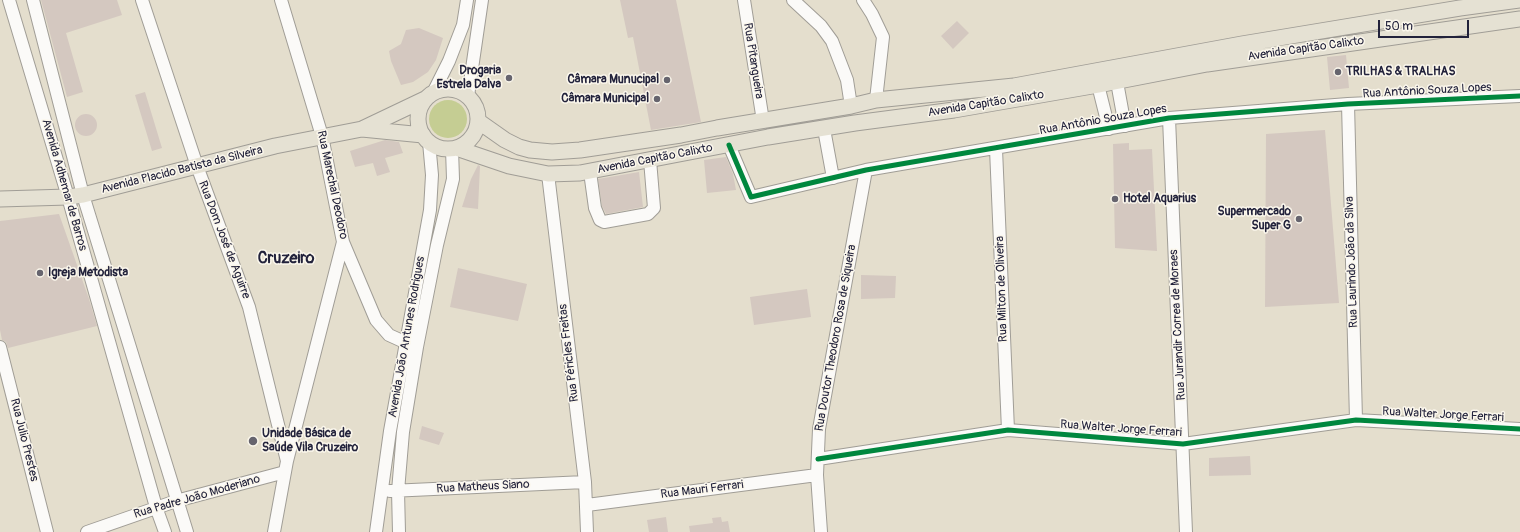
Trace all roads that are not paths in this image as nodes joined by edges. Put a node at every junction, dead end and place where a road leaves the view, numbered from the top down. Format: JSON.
{"nodes":[{"id":1,"x":9,"y":0,"type":"edge"},
{"id":2,"x":33,"y":0,"type":"edge"},
{"id":3,"x":142,"y":0,"type":"edge"},
{"id":4,"x":281,"y":0,"type":"edge"},
{"id":5,"x":467,"y":0,"type":"edge"},
{"id":6,"x":482,"y":0,"type":"edge"},
{"id":7,"x":744,"y":0,"type":"edge"},
{"id":8,"x":793,"y":0,"type":"edge"},
{"id":9,"x":862,"y":0,"type":"edge"},
{"id":10,"x":1519,"y":0,"type":"edge"},
{"id":11,"x":1520,"y":19,"type":"edge"},
{"id":12,"x":1117,"y":82,"type":"junction"},
{"id":13,"x":1098,"y":85,"type":"junction"},
{"id":14,"x":429,"y":96,"type":"junction"},
{"id":15,"x":468,"y":96,"type":"junction"},
{"id":16,"x":1520,"y":96,"type":"edge"},
{"id":17,"x":876,"y":100,"type":"junction"},
{"id":18,"x":1348,"y":104,"type":"junction"},
{"id":19,"x":851,"y":106,"type":"junction"},
{"id":20,"x":1169,"y":118,"type":"junction"},
{"id":21,"x":478,"y":121,"type":"junction"},
{"id":22,"x":763,"y":121,"type":"junction"},
{"id":23,"x":1125,"y":126,"type":"junction"},
{"id":24,"x":362,"y":129,"type":"junction"},
{"id":25,"x":824,"y":129,"type":"junction"},
{"id":26,"x":1109,"y":129,"type":"junction"},
{"id":27,"x":322,"y":136,"type":"junction"},
{"id":28,"x":426,"y":138,"type":"junction"},
{"id":29,"x":729,"y":145,"type":"junction"},
{"id":30,"x":454,"y":148,"type":"junction"},
{"id":31,"x":996,"y":149,"type":"junction"},
{"id":32,"x":650,"y":160,"type":"junction"},
{"id":33,"x":196,"y":166,"type":"junction"},
{"id":34,"x":866,"y":170,"type":"junction"},
{"id":35,"x":590,"y":172,"type":"junction"},
{"id":36,"x":548,"y":174,"type":"junction"},
{"id":37,"x":833,"y":178,"type":"junction"},
{"id":38,"x":83,"y":195,"type":"junction"},
{"id":39,"x":68,"y":197,"type":"junction"},
{"id":40,"x":0,"y":198,"type":"edge"},
{"id":41,"x":342,"y":242,"type":"junction"},
{"id":42,"x":405,"y":343,"type":"junction"},
{"id":43,"x":0,"y":347,"type":"edge"},
{"id":44,"x":417,"y":347,"type":"junction"},
{"id":45,"x":134,"y":362,"type":"junction"},
{"id":46,"x":116,"y":366,"type":"junction"},
{"id":47,"x":1356,"y":420,"type":"junction"},
{"id":48,"x":1520,"y":429,"type":"edge"},
{"id":49,"x":1008,"y":430,"type":"junction"},
{"id":50,"x":1183,"y":444,"type":"junction"},
{"id":51,"x":818,"y":459,"type":"junction"},
{"id":52,"x":286,"y":467,"type":"junction"},
{"id":53,"x":817,"y":475,"type":"junction"},
{"id":54,"x":585,"y":482,"type":"junction"},
{"id":55,"x":382,"y":490,"type":"junction"},
{"id":56,"x":398,"y":491,"type":"junction"},
{"id":57,"x":176,"y":500,"type":"junction"},
{"id":58,"x":587,"y":505,"type":"junction"},
{"id":59,"x":156,"y":507,"type":"junction"},
{"id":60,"x":47,"y":532,"type":"edge"},
{"id":61,"x":87,"y":532,"type":"edge"},
{"id":62,"x":165,"y":532,"type":"edge"},
{"id":63,"x":187,"y":532,"type":"edge"},
{"id":64,"x":274,"y":532,"type":"edge"},
{"id":65,"x":376,"y":532,"type":"edge"},
{"id":66,"x":399,"y":532,"type":"edge"},
{"id":67,"x":587,"y":532,"type":"edge"},
{"id":68,"x":821,"y":532,"type":"edge"},
{"id":69,"x":1186,"y":532,"type":"edge"}],
"edges":[{"from":1,"to":39,"type":"street","name":"Avenida Adhemar de Barros"},
{"from":2,"to":38,"type":"street","name":"Avenida Adhemar de Barros"},
{"from":3,"to":33,"type":"street","name":"Rua Dom José de Aguirre"},
{"from":4,"to":27,"type":"street","name":"Rua Marechal Deodoro"},
{"from":5,"to":14,"type":"street"},
{"from":6,"to":15,"type":"street"},
{"from":7,"to":22,"type":"street","name":"Rua Pitangueira"},
{"from":8,"to":19,"type":"street"},
{"from":9,"to":17,"type":"street"},
{"from":10,"to":17,"type":"main road","name":"Avenida Capitão Calixto"},
{"from":11,"to":12,"type":"main road","name":"Avenida Capitão Calixto"},
{"from":12,"to":13,"type":"main road","name":"Avenida Capitão Calixto"},
{"from":12,"to":23,"type":"street"},
{"from":13,"to":25,"type":"main road","name":"Avenida Capitão Calixto"},
{"from":13,"to":26,"type":"street"},
{"from":14,"to":15,"type":"main road"},
{"from":14,"to":24,"type":"main road","name":"Avenida Placido Batista da Silveira"},
{"from":14,"to":28,"type":"main road"},
{"from":15,"to":21,"type":"main road"},
{"from":16,"to":18,"type":"street","name":"Rua Antônio Souza Lopes"},
{"from":17,"to":19,"type":"main road","name":"Avenida Capitão Calixto"},
{"from":18,"to":20,"type":"street","name":"Rua Antônio Souza Lopes"},
{"from":18,"to":47,"type":"street","name":"Rua Laurindo João da Silva"},
{"from":19,"to":22,"type":"main road","name":"Avenida Capitão Calixto"},
{"from":20,"to":23,"type":"street","name":"Rua Antônio Souza Lopes"},
{"from":20,"to":50,"type":"street","name":"Rua Jurandir Correa de Moraes"},
{"from":21,"to":22,"type":"main road","name":"Avenida Capitão Calixto"},
{"from":21,"to":30,"type":"main road"},
{"from":23,"to":26,"type":"street","name":"Rua Antônio Souza Lopes"},
{"from":24,"to":27,"type":"main road","name":"Avenida Placido Batista da Silveira"},
{"from":24,"to":28,"type":"main road","name":"Avenida Placido Batista da Silveira"},
{"from":25,"to":29,"type":"main road","name":"Avenida Capitão Calixto"},
{"from":25,"to":37,"type":"street"},
{"from":26,"to":31,"type":"street","name":"Rua Antônio Souza Lopes"},
{"from":27,"to":33,"type":"main road","name":"Avenida Placido Batista da Silveira"},
{"from":27,"to":41,"type":"street","name":"Rua Marechal Deodoro"},
{"from":28,"to":30,"type":"main road"},
{"from":28,"to":42,"type":"street","name":"Avenida João Antunes Rodrigues"},
{"from":29,"to":32,"type":"main road","name":"Avenida Capitão Calixto"},
{"from":29,"to":37,"type":"street","name":"Rua Antônio Souza Lopes"},
{"from":30,"to":36,"type":"main road","name":"Avenida Capitão Calixto"},
{"from":30,"to":44,"type":"street","name":"Avenida João Antunes Rodrigues"},
{"from":31,"to":34,"type":"street","name":"Rua Antônio Souza Lopes"},
{"from":31,"to":49,"type":"street","name":"Rua Milton de Oliveira"},
{"from":32,"to":35,"type":"main road","name":"Avenida Capitão Calixto"},
{"from":32,"to":35,"type":"street"},
{"from":33,"to":38,"type":"main road","name":"Avenida Placido Batista da Silveira"},
{"from":33,"to":52,"type":"street","name":"Rua Dom José de Aguirre"},
{"from":34,"to":37,"type":"street","name":"Rua Antônio Souza Lopes"},
{"from":34,"to":51,"type":"street","name":"Rua Doutor Theodoro Rosa de Siqueira"},
{"from":35,"to":36,"type":"main road","name":"Avenida Capitão Calixto"},
{"from":36,"to":54,"type":"street","name":"Rua Péricles Freitas"},
{"from":38,"to":39,"type":"main road","name":"Avenida Placido Batista da Silveira"},
{"from":38,"to":45,"type":"street","name":"Avenida Adhemar de Barros"},
{"from":39,"to":40,"type":"main road","name":"Avenida Placido Batista da Silveira"},
{"from":39,"to":46,"type":"street","name":"Avenida Adhemar de Barros"},
{"from":41,"to":42,"type":"street","name":"Rua Marechal Deodoro"},
{"from":41,"to":52,"type":"street"},
{"from":42,"to":44,"type":"street","name":"Rua Marechal Deodoro"},
{"from":42,"to":55,"type":"street","name":"Avenida João Antunes Rodrigues"},
{"from":43,"to":60,"type":"street","name":"Rua Julio Prestes"},
{"from":44,"to":56,"type":"street","name":"Avenida João Antunes Rodrigues"},
{"from":45,"to":46,"type":"street"},
{"from":45,"to":57,"type":"street","name":"Avenida Adhemar de Barros"},
{"from":46,"to":59,"type":"street","name":"Avenida Adhemar de Barros"},
{"from":47,"to":48,"type":"street","name":"Rua Walter Jorge Ferrari"},
{"from":47,"to":50,"type":"street","name":"Rua Walter Jorge Ferrari"},
{"from":49,"to":50,"type":"street","name":"Rua Walter Jorge Ferrari"},
{"from":49,"to":51,"type":"street","name":"Rua Walter Jorge Ferrari"},
{"from":50,"to":69,"type":"street","name":"Rua Jurandir Correa de Moraes"},
{"from":51,"to":53,"type":"street","name":"Rua Doutor Theodoro Rosa de Siqueira"},
{"from":52,"to":57,"type":"street","name":"Rua Padre João Moderiano"},
{"from":52,"to":64,"type":"street"},
{"from":53,"to":58,"type":"street","name":"Rua Mauri Ferrari"},
{"from":53,"to":68,"type":"street","name":"Rua Doutor Theodoro Rosa de Siqueira"},
{"from":54,"to":56,"type":"street","name":"Rua Matheus Siano"},
{"from":54,"to":58,"type":"street","name":"Rua Péricles Freitas"},
{"from":55,"to":56,"type":"street","name":"Rua Matheus Siano"},
{"from":55,"to":65,"type":"street","name":"Avenida João Antunes Rodrigues"},
{"from":56,"to":66,"type":"street","name":"Avenida João Antunes Rodrigues"},
{"from":57,"to":59,"type":"street","name":"Rua Padre João Moderiano"},
{"from":57,"to":63,"type":"street","name":"Avenida Adhemar de Barros"},
{"from":58,"to":67,"type":"street","name":"Rua Péricles Freitas"},
{"from":59,"to":61,"type":"street","name":"Rua Padre João Moderiano"},
{"from":59,"to":62,"type":"street","name":"Avenida Adhemar de Barros"}]}
